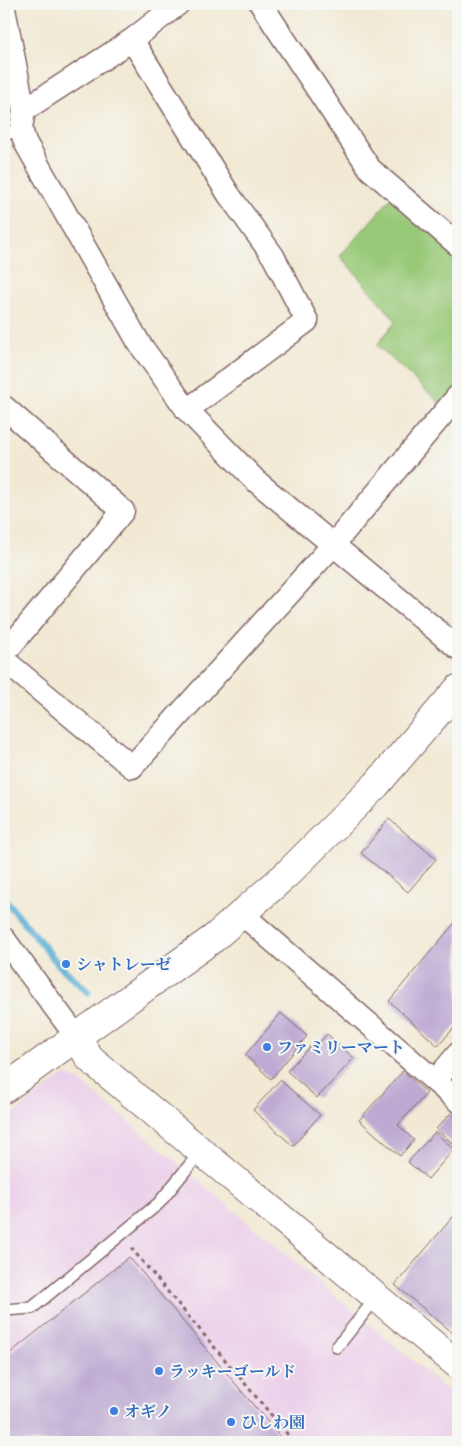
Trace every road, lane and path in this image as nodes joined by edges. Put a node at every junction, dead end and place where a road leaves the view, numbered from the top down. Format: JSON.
{"nodes":[{"id":1,"x":178,"y":4,"type":"edge"},
{"id":2,"x":261,"y":4,"type":"edge"},
{"id":3,"x":4,"y":9,"type":"edge"},
{"id":4,"x":132,"y":40,"type":"junction"},
{"id":5,"x":14,"y":111,"type":"edge"},
{"id":6,"x":458,"y":245,"type":"edge"},
{"id":7,"x":458,"y":396,"type":"edge"},
{"id":8,"x":4,"y":407,"type":"edge"},
{"id":9,"x":187,"y":410,"type":"junction"},
{"id":10,"x":334,"y":545,"type":"junction"},
{"id":11,"x":458,"y":648,"type":"edge"},
{"id":12,"x":4,"y":654,"type":"edge"},
{"id":13,"x":4,"y":660,"type":"edge"},
{"id":14,"x":458,"y":689,"type":"edge"},
{"id":15,"x":242,"y":914,"type":"junction"},
{"id":16,"x":4,"y":939,"type":"edge"},
{"id":17,"x":76,"y":1036,"type":"junction"},
{"id":18,"x":458,"y":1054,"type":"edge"},
{"id":19,"x":435,"y":1081,"type":"junction"},
{"id":20,"x":4,"y":1089,"type":"edge"},
{"id":21,"x":458,"y":1101,"type":"edge"},
{"id":22,"x":201,"y":1151,"type":"junction"},
{"id":23,"x":126,"y":1254,"type":"dead end"},
{"id":24,"x":376,"y":1298,"type":"junction"},
{"id":25,"x":4,"y":1310,"type":"edge"},
{"id":26,"x":336,"y":1347,"type":"dead end"},
{"id":27,"x":458,"y":1365,"type":"edge"},
{"id":28,"x":294,"y":1442,"type":"edge"}],
"edges":[{"from":1,"to":4,"type":"street"},
{"from":2,"to":6,"type":"street"},
{"from":3,"to":5,"type":"street"},
{"from":4,"to":5,"type":"street"},
{"from":4,"to":9,"type":"street"},
{"from":5,"to":9,"type":"street"},
{"from":7,"to":10,"type":"street"},
{"from":8,"to":12,"type":"street"},
{"from":9,"to":10,"type":"street"},
{"from":10,"to":11,"type":"street"},
{"from":10,"to":13,"type":"street"},
{"from":14,"to":15,"type":"street"},
{"from":15,"to":17,"type":"street"},
{"from":15,"to":19,"type":"street"},
{"from":16,"to":17,"type":"street"},
{"from":17,"to":20,"type":"street"},
{"from":17,"to":22,"type":"street"},
{"from":18,"to":19,"type":"street"},
{"from":19,"to":21,"type":"street"},
{"from":22,"to":24,"type":"street"},
{"from":22,"to":25,"type":"lane"},
{"from":23,"to":28,"type":"path"},
{"from":24,"to":26,"type":"lane"},
{"from":24,"to":27,"type":"street"}]}
